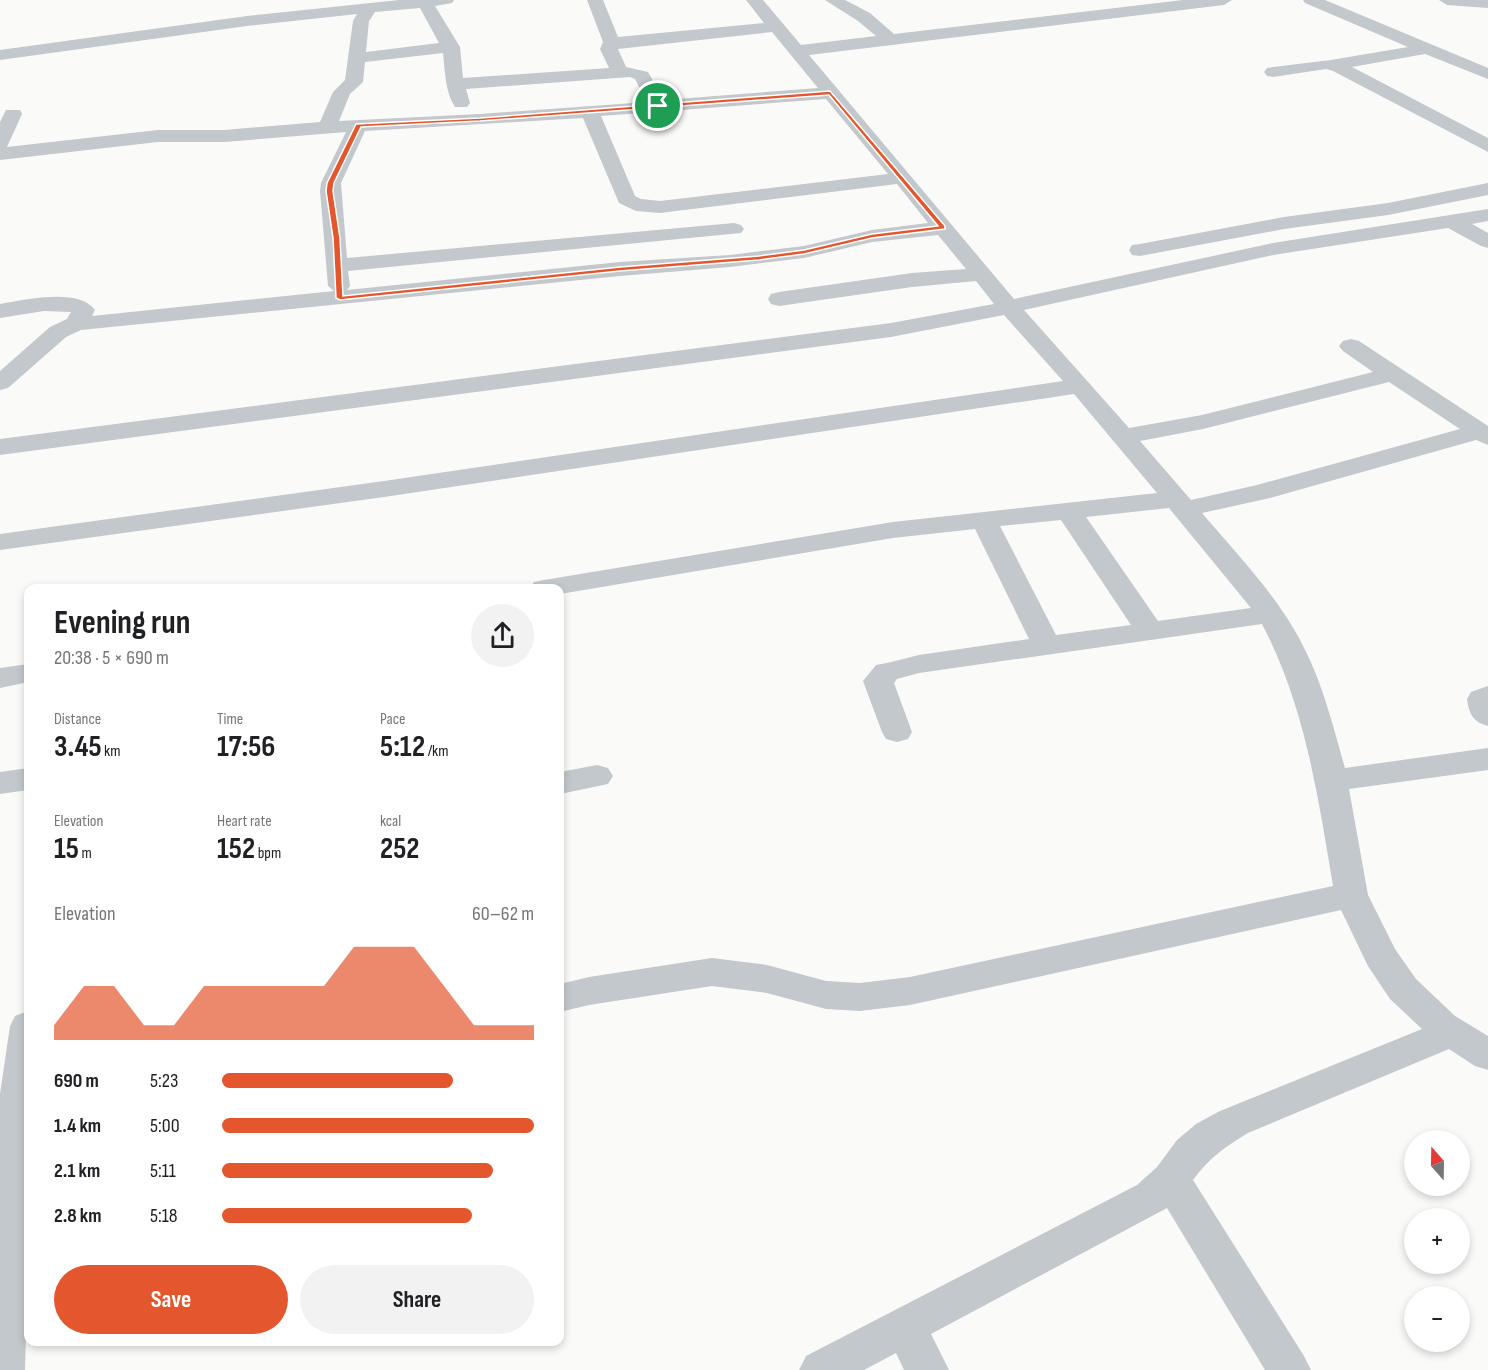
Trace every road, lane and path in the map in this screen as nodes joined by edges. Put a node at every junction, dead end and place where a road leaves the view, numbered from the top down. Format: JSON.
{"nodes":[{"id":1,"x":446,"y":0,"type":"edge"},
{"id":2,"x":595,"y":0,"type":"edge"},
{"id":3,"x":754,"y":0,"type":"edge"},
{"id":4,"x":833,"y":0,"type":"edge"},
{"id":5,"x":1110,"y":0,"type":"edge"},
{"id":6,"x":1224,"y":0,"type":"edge"},
{"id":7,"x":1311,"y":0,"type":"edge"},
{"id":8,"x":1447,"y":0,"type":"edge"},
{"id":9,"x":424,"y":2,"type":"junction"},
{"id":10,"x":1488,"y":3,"type":"edge"},
{"id":11,"x":371,"y":7,"type":"junction"},
{"id":12,"x":1130,"y":13,"type":"junction"},
{"id":13,"x":776,"y":27,"type":"junction"},
{"id":14,"x":892,"y":40,"type":"junction"},
{"id":15,"x":451,"y":47,"type":"junction"},
{"id":16,"x":1425,"y":49,"type":"junction"},
{"id":17,"x":796,"y":51,"type":"junction"},
{"id":18,"x":0,"y":55,"type":"edge"},
{"id":19,"x":615,"y":57,"type":"junction"},
{"id":20,"x":358,"y":58,"type":"junction"},
{"id":21,"x":527,"y":63,"type":"dead end"},
{"id":22,"x":1332,"y":65,"type":"junction"},
{"id":23,"x":1273,"y":72,"type":"dead end"},
{"id":24,"x":1488,"y":74,"type":"edge"},
{"id":25,"x":455,"y":84,"type":"junction"},
{"id":26,"x":830,"y":93,"type":"junction"},
{"id":27,"x":658,"y":106,"type":"junction"},
{"id":28,"x":591,"y":111,"type":"junction"},
{"id":29,"x":13,"y":114,"type":"dead end"},
{"id":30,"x":467,"y":120,"type":"junction"},
{"id":31,"x":358,"y":126,"type":"junction"},
{"id":32,"x":327,"y":127,"type":"junction"},
{"id":33,"x":0,"y":144,"type":"edge"},
{"id":34,"x":1488,"y":146,"type":"edge"},
{"id":35,"x":0,"y":154,"type":"edge"},
{"id":36,"x":901,"y":178,"type":"junction"},
{"id":37,"x":1488,"y":189,"type":"edge"},
{"id":38,"x":1488,"y":215,"type":"edge"},
{"id":39,"x":1452,"y":221,"type":"junction"},
{"id":40,"x":942,"y":228,"type":"junction"},
{"id":41,"x":734,"y":229,"type":"dead end"},
{"id":42,"x":1488,"y":242,"type":"edge"},
{"id":43,"x":1140,"y":250,"type":"dead end"},
{"id":44,"x":338,"y":265,"type":"junction"},
{"id":45,"x":980,"y":274,"type":"junction"},
{"id":46,"x":340,"y":298,"type":"junction"},
{"id":47,"x":779,"y":299,"type":"dead end"},
{"id":48,"x":1008,"y":306,"type":"junction"},
{"id":49,"x":0,"y":311,"type":"edge"},
{"id":50,"x":76,"y":324,"type":"junction"},
{"id":51,"x":1351,"y":346,"type":"dead end"},
{"id":52,"x":1392,"y":374,"type":"junction"},
{"id":53,"x":0,"y":383,"type":"edge"},
{"id":54,"x":1080,"y":386,"type":"junction"},
{"id":55,"x":1483,"y":434,"type":"edge"},
{"id":56,"x":1124,"y":437,"type":"junction"},
{"id":57,"x":0,"y":447,"type":"edge"},
{"id":58,"x":1180,"y":504,"type":"junction"},
{"id":59,"x":1068,"y":510,"type":"junction"},
{"id":60,"x":984,"y":519,"type":"junction"},
{"id":61,"x":0,"y":542,"type":"edge"},
{"id":62,"x":564,"y":585,"type":"edge"},
{"id":63,"x":1270,"y":614,"type":"junction"},
{"id":64,"x":1150,"y":631,"type":"junction"},
{"id":65,"x":1047,"y":646,"type":"junction"},
{"id":66,"x":24,"y":674,"type":"edge"},
{"id":67,"x":0,"y":678,"type":"edge"},
{"id":68,"x":1488,"y":696,"type":"edge"},
{"id":69,"x":1488,"y":716,"type":"edge"},
{"id":70,"x":897,"y":732,"type":"dead end"},
{"id":71,"x":1488,"y":759,"type":"edge"},
{"id":72,"x":597,"y":776,"type":"dead end"},
{"id":73,"x":24,"y":780,"type":"edge"},
{"id":74,"x":1332,"y":781,"type":"junction"},
{"id":75,"x":564,"y":782,"type":"edge"},
{"id":76,"x":0,"y":783,"type":"edge"},
{"id":77,"x":1351,"y":895,"type":"junction"},
{"id":78,"x":564,"y":997,"type":"edge"},
{"id":79,"x":1453,"y":1032,"type":"junction"},
{"id":80,"x":1488,"y":1055,"type":"edge"},
{"id":81,"x":24,"y":1058,"type":"edge"},
{"id":82,"x":14,"y":1139,"type":"edge"},
{"id":83,"x":1171,"y":1179,"type":"junction"},
{"id":84,"x":904,"y":1326,"type":"junction"},
{"id":85,"x":3,"y":1370,"type":"edge"},
{"id":86,"x":821,"y":1370,"type":"edge"},
{"id":87,"x":927,"y":1370,"type":"edge"},
{"id":88,"x":1289,"y":1370,"type":"edge"}],
"edges":[{"from":1,"to":9,"type":"street"},
{"from":2,"to":19,"type":"street"},
{"from":3,"to":13,"type":"street"},
{"from":4,"to":14,"type":"street"},
{"from":5,"to":12,"type":"street"},
{"from":6,"to":12,"type":"street"},
{"from":7,"to":16,"type":"street"},
{"from":8,"to":10,"type":"street"},
{"from":9,"to":11,"type":"street"},
{"from":9,"to":15,"type":"street"},
{"from":11,"to":18,"type":"street"},
{"from":11,"to":20,"type":"street"},
{"from":12,"to":14,"type":"street"},
{"from":13,"to":17,"type":"street"},
{"from":13,"to":19,"type":"street"},
{"from":14,"to":17,"type":"street"},
{"from":15,"to":20,"type":"street"},
{"from":15,"to":25,"type":"street"},
{"from":16,"to":22,"type":"street"},
{"from":16,"to":24,"type":"street"},
{"from":17,"to":26,"type":"street"},
{"from":19,"to":21,"type":"street"},
{"from":19,"to":25,"type":"street"},
{"from":19,"to":27,"type":"street"},
{"from":20,"to":32,"type":"street"},
{"from":22,"to":23,"type":"street"},
{"from":22,"to":34,"type":"street"},
{"from":25,"to":30,"type":"street"},
{"from":26,"to":27,"type":"street"},
{"from":26,"to":36,"type":"street"},
{"from":27,"to":28,"type":"street"},
{"from":28,"to":30,"type":"street"},
{"from":28,"to":36,"type":"street"},
{"from":29,"to":33,"type":"street"},
{"from":30,"to":31,"type":"street"},
{"from":31,"to":32,"type":"street"},
{"from":31,"to":44,"type":"street"},
{"from":32,"to":35,"type":"street"},
{"from":36,"to":40,"type":"street"},
{"from":37,"to":43,"type":"street"},
{"from":38,"to":39,"type":"street"},
{"from":39,"to":42,"type":"street"},
{"from":39,"to":48,"type":"street"},
{"from":40,"to":45,"type":"street"},
{"from":40,"to":46,"type":"street"},
{"from":41,"to":44,"type":"street"},
{"from":44,"to":46,"type":"street"},
{"from":45,"to":47,"type":"street"},
{"from":45,"to":48,"type":"street"},
{"from":46,"to":50,"type":"street"},
{"from":48,"to":54,"type":"street"},
{"from":48,"to":57,"type":"street"},
{"from":49,"to":50,"type":"street"},
{"from":50,"to":53,"type":"street"},
{"from":51,"to":52,"type":"street"},
{"from":52,"to":55,"type":"street"},
{"from":52,"to":56,"type":"street"},
{"from":54,"to":56,"type":"street"},
{"from":54,"to":61,"type":"street"},
{"from":55,"to":58,"type":"street"},
{"from":56,"to":58,"type":"street"},
{"from":58,"to":59,"type":"street"},
{"from":58,"to":63,"type":"street"},
{"from":59,"to":60,"type":"street"},
{"from":59,"to":64,"type":"street"},
{"from":60,"to":62,"type":"street"},
{"from":60,"to":65,"type":"street"},
{"from":63,"to":64,"type":"street"},
{"from":63,"to":74,"type":"street"},
{"from":64,"to":65,"type":"street"},
{"from":65,"to":70,"type":"street"},
{"from":66,"to":67,"type":"street"},
{"from":68,"to":69,"type":"street"},
{"from":71,"to":74,"type":"street"},
{"from":72,"to":75,"type":"street"},
{"from":73,"to":76,"type":"street"},
{"from":74,"to":77,"type":"street"},
{"from":77,"to":78,"type":"street"},
{"from":77,"to":79,"type":"street"},
{"from":79,"to":80,"type":"street"},
{"from":79,"to":83,"type":"street"},
{"from":81,"to":82,"type":"street"},
{"from":82,"to":85,"type":"street"},
{"from":83,"to":84,"type":"street"},
{"from":83,"to":88,"type":"street"},
{"from":84,"to":86,"type":"street"},
{"from":84,"to":87,"type":"street"}]}
